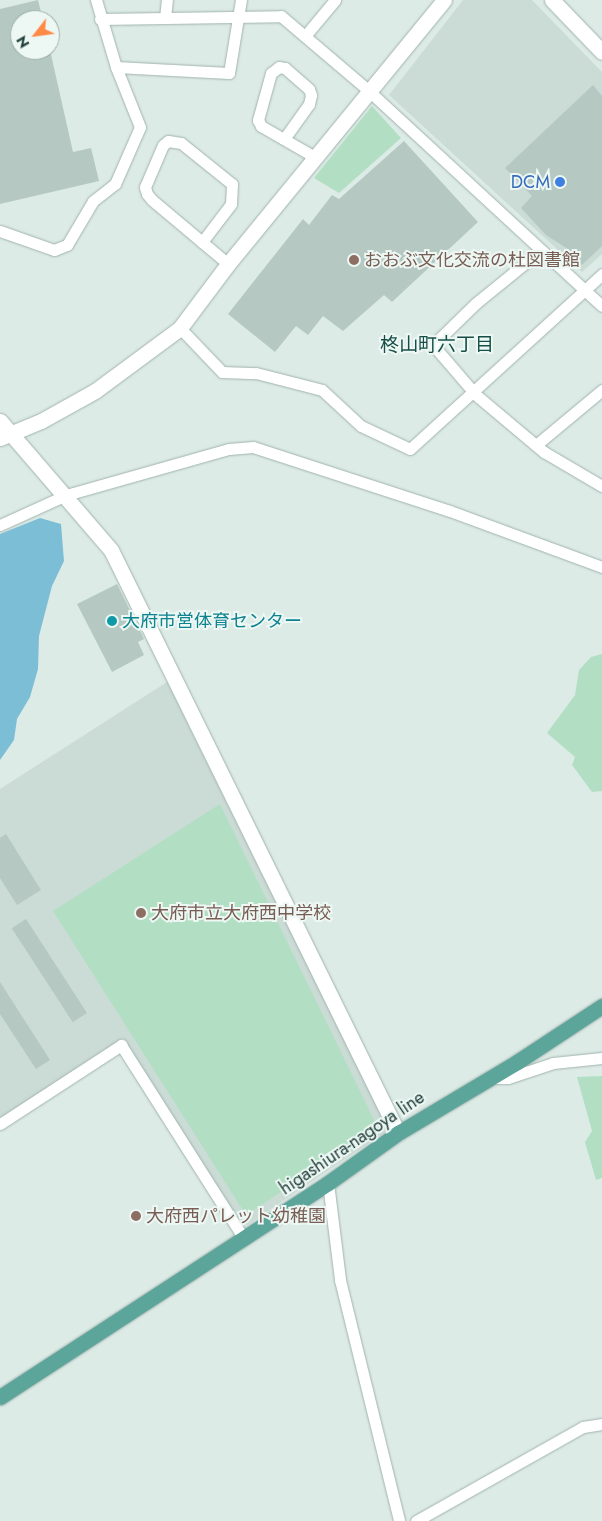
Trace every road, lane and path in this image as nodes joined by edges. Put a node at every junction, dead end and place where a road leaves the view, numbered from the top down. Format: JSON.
{"nodes":[{"id":1,"x":96,"y":0,"type":"edge"},
{"id":2,"x":167,"y":0,"type":"edge"},
{"id":3,"x":241,"y":0,"type":"edge"},
{"id":4,"x":335,"y":0,"type":"edge"},
{"id":5,"x":552,"y":0,"type":"edge"},
{"id":6,"x":442,"y":1,"type":"edge"},
{"id":7,"x":239,"y":17,"type":"junction"},
{"id":8,"x":100,"y":18,"type":"junction"},
{"id":9,"x":165,"y":18,"type":"junction"},
{"id":10,"x":305,"y":36,"type":"junction"},
{"id":11,"x":602,"y":52,"type":"edge"},
{"id":12,"x":116,"y":67,"type":"junction"},
{"id":13,"x":369,"y":91,"type":"junction"},
{"id":14,"x":284,"y":139,"type":"junction"},
{"id":15,"x":315,"y":157,"type":"junction"},
{"id":16,"x":0,"y":231,"type":"edge"},
{"id":17,"x":202,"y":242,"type":"junction"},
{"id":18,"x":540,"y":251,"type":"junction"},
{"id":19,"x":228,"y":264,"type":"junction"},
{"id":20,"x":602,"y":274,"type":"edge"},
{"id":21,"x":585,"y":289,"type":"junction"},
{"id":22,"x":602,"y":306,"type":"edge"},
{"id":23,"x":180,"y":328,"type":"junction"},
{"id":24,"x":602,"y":390,"type":"edge"},
{"id":25,"x":474,"y":393,"type":"junction"},
{"id":26,"x":0,"y":421,"type":"edge"},
{"id":27,"x":6,"y":436,"type":"edge"},
{"id":28,"x":536,"y":445,"type":"junction"},
{"id":29,"x":602,"y":486,"type":"edge"},
{"id":30,"x":66,"y":496,"type":"junction"},
{"id":31,"x":0,"y":525,"type":"edge"},
{"id":32,"x":602,"y":567,"type":"edge"},
{"id":33,"x":602,"y":1006,"type":"edge"},
{"id":34,"x":602,"y":1058,"type":"edge"},
{"id":35,"x":491,"y":1078,"type":"junction"},
{"id":36,"x":0,"y":1124,"type":"edge"},
{"id":37,"x":398,"y":1133,"type":"junction"},
{"id":38,"x":328,"y":1183,"type":"junction"},
{"id":39,"x":243,"y":1237,"type":"junction"},
{"id":40,"x":0,"y":1397,"type":"edge"},
{"id":41,"x":602,"y":1424,"type":"edge"},
{"id":42,"x":399,"y":1521,"type":"edge"},
{"id":43,"x":416,"y":1521,"type":"edge"}],
"edges":[{"from":1,"to":8,"type":"street"},
{"from":2,"to":9,"type":"street"},
{"from":3,"to":7,"type":"street"},
{"from":4,"to":10,"type":"street"},
{"from":5,"to":11,"type":"street"},
{"from":6,"to":13,"type":"street"},
{"from":7,"to":9,"type":"street"},
{"from":7,"to":10,"type":"street"},
{"from":7,"to":12,"type":"street"},
{"from":8,"to":9,"type":"street"},
{"from":8,"to":12,"type":"street"},
{"from":10,"to":13,"type":"street"},
{"from":12,"to":16,"type":"street"},
{"from":13,"to":15,"type":"street"},
{"from":13,"to":18,"type":"street"},
{"from":14,"to":14,"type":"street"},
{"from":14,"to":15,"type":"street"},
{"from":15,"to":19,"type":"street"},
{"from":17,"to":17,"type":"street"},
{"from":17,"to":19,"type":"street"},
{"from":18,"to":21,"type":"street"},
{"from":18,"to":25,"type":"street"},
{"from":19,"to":23,"type":"street"},
{"from":20,"to":21,"type":"street"},
{"from":21,"to":22,"type":"street"},
{"from":21,"to":25,"type":"street"},
{"from":23,"to":25,"type":"street"},
{"from":23,"to":27,"type":"street"},
{"from":24,"to":28,"type":"street"},
{"from":25,"to":28,"type":"street"},
{"from":26,"to":27,"type":"street"},
{"from":27,"to":30,"type":"street"},
{"from":28,"to":29,"type":"street"},
{"from":30,"to":31,"type":"street"},
{"from":30,"to":32,"type":"street"},
{"from":30,"to":37,"type":"street"},
{"from":33,"to":35,"type":"main road","name":"higashiura-nagoya line"},
{"from":34,"to":35,"type":"street"},
{"from":35,"to":37,"type":"main road","name":"higashiura-nagoya line"},
{"from":36,"to":39,"type":"street"},
{"from":37,"to":38,"type":"main road","name":"higashiura-nagoya line"},
{"from":38,"to":39,"type":"main road","name":"higashiura-nagoya line"},
{"from":38,"to":42,"type":"street"},
{"from":39,"to":40,"type":"main road","name":"higashiura-nagoya line"},
{"from":41,"to":43,"type":"street"}]}
